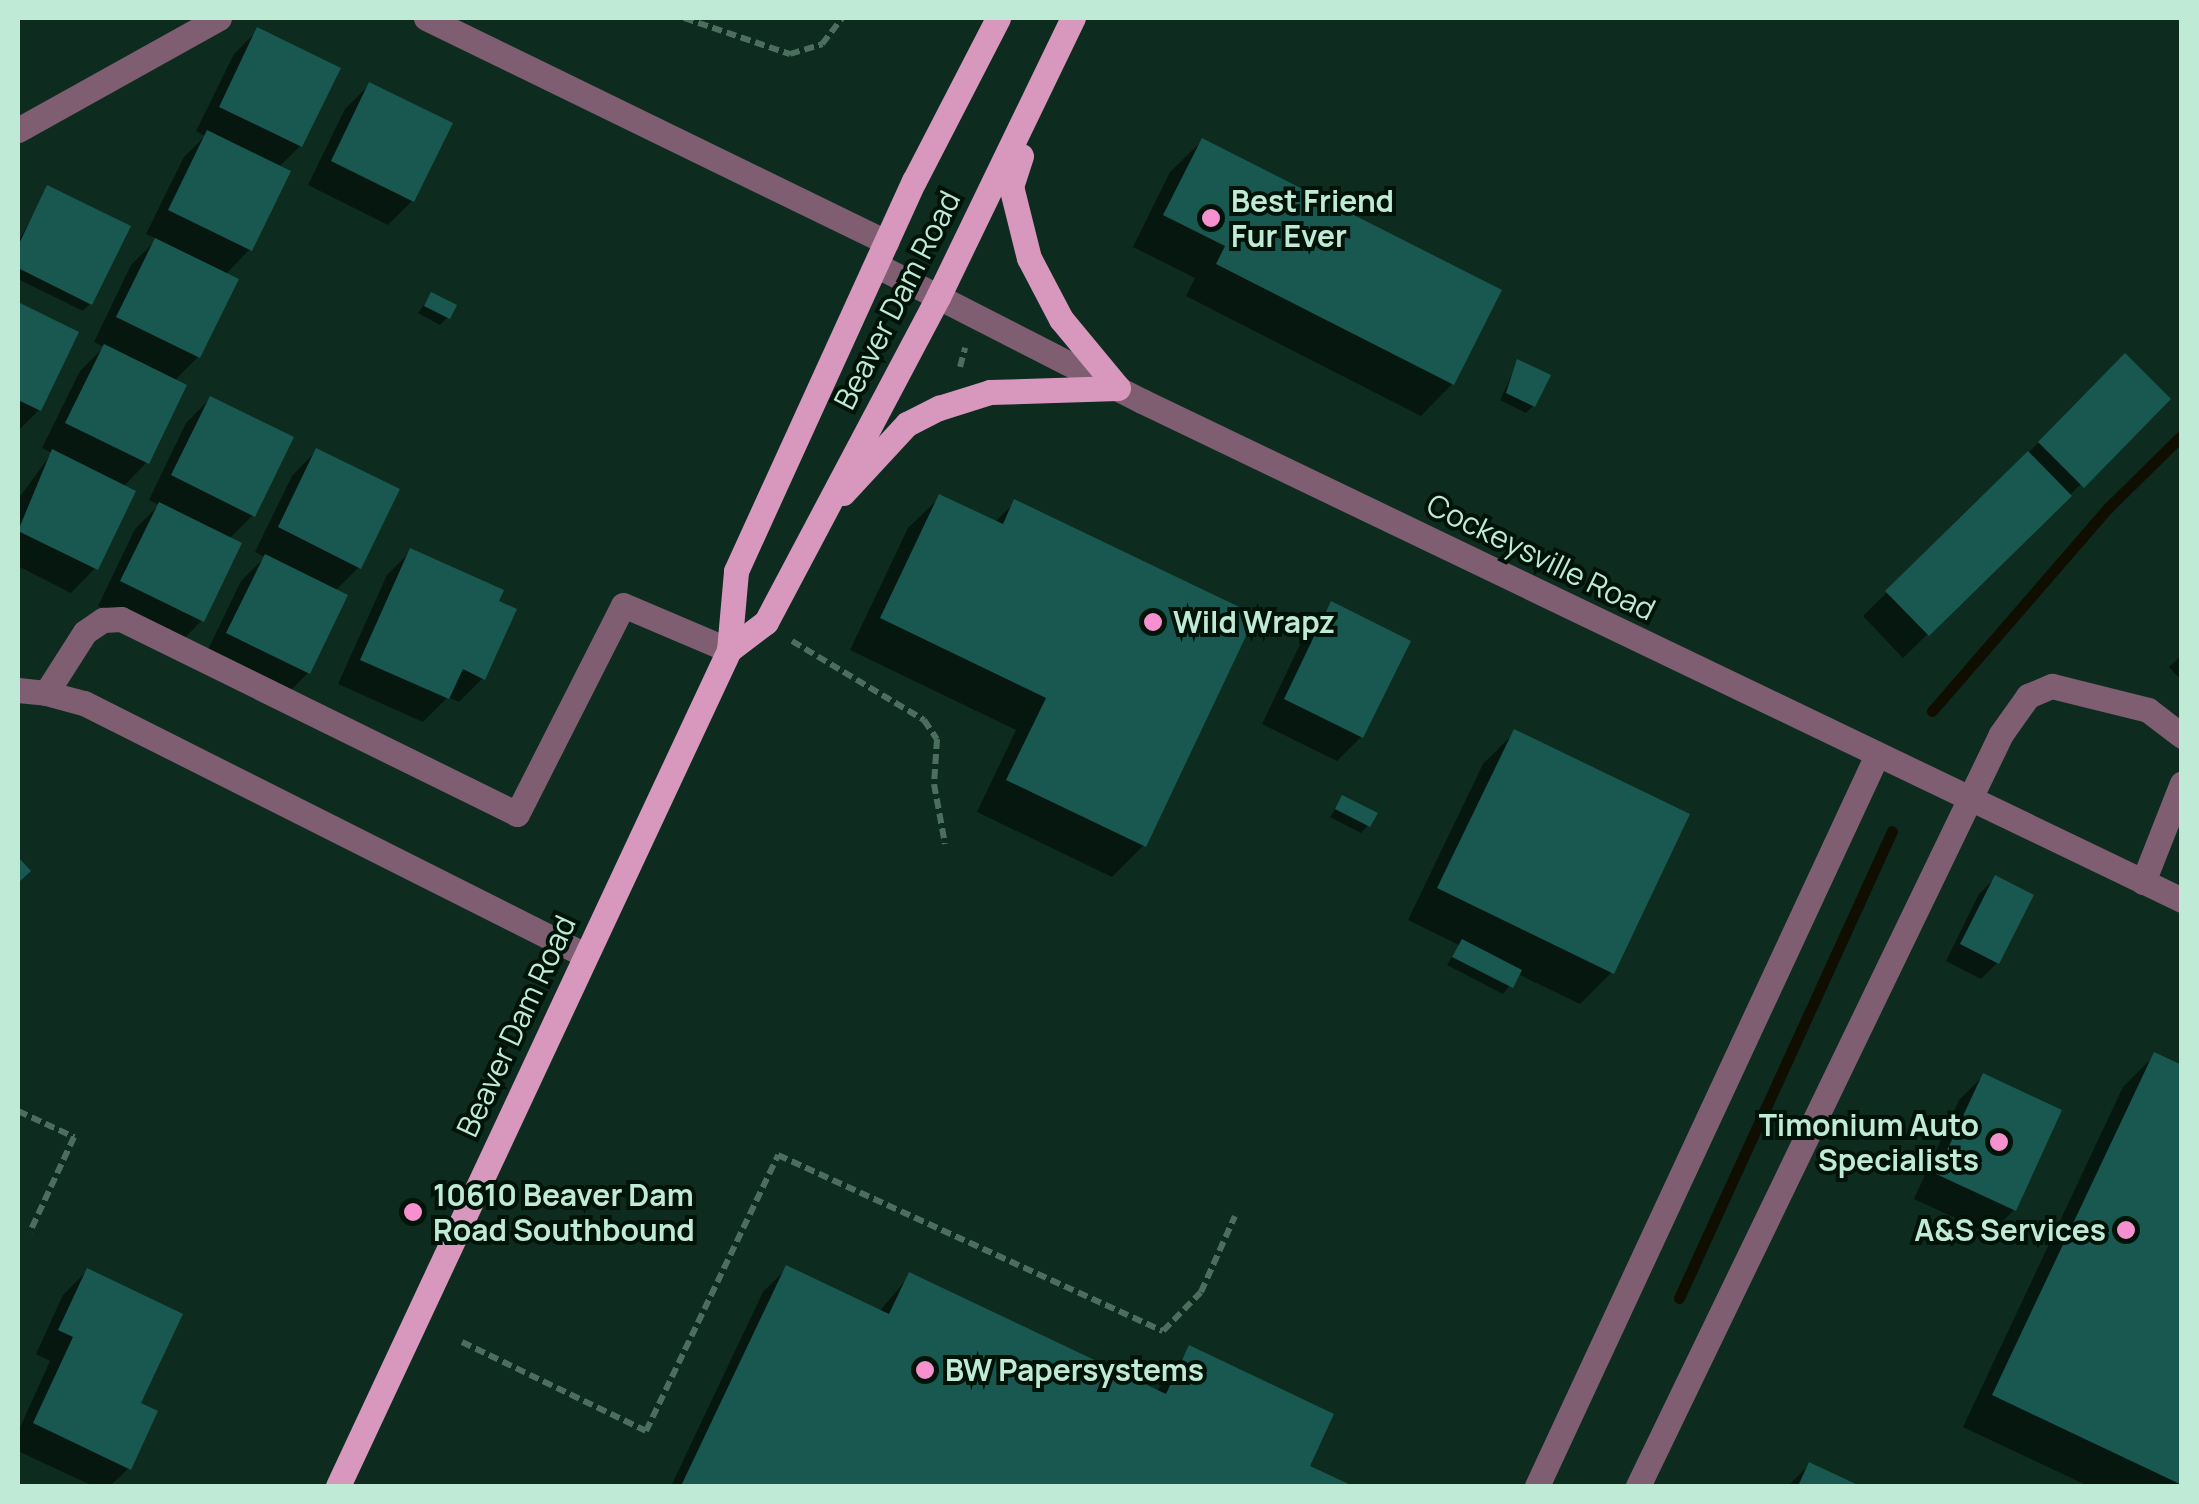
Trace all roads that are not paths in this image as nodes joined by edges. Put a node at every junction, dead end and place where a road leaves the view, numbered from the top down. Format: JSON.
{"nodes":[{"id":1,"x":219,"y":18,"type":"edge"},
{"id":2,"x":426,"y":18,"type":"edge"},
{"id":3,"x":998,"y":18,"type":"edge"},
{"id":4,"x":1073,"y":18,"type":"edge"},
{"id":5,"x":1045,"y":76,"type":"junction"},
{"id":6,"x":18,"y":130,"type":"edge"},
{"id":7,"x":881,"y":254,"type":"junction"},
{"id":8,"x":938,"y":297,"type":"junction"},
{"id":9,"x":1118,"y":388,"type":"junction"},
{"id":10,"x":819,"y":518,"type":"junction"},
{"id":11,"x":729,"y":650,"type":"junction"},
{"id":12,"x":18,"y":690,"type":"edge"},
{"id":13,"x":46,"y":693,"type":"junction"},
{"id":14,"x":2182,"y":736,"type":"edge"},
{"id":15,"x":1877,"y":755,"type":"junction"},
{"id":16,"x":2182,"y":783,"type":"edge"},
{"id":17,"x":1968,"y":800,"type":"junction"},
{"id":18,"x":2143,"y":882,"type":"junction"},
{"id":19,"x":2182,"y":900,"type":"edge"},
{"id":20,"x":585,"y":955,"type":"junction"},
{"id":21,"x":338,"y":1486,"type":"edge"},
{"id":22,"x":1538,"y":1486,"type":"edge"},
{"id":23,"x":1638,"y":1486,"type":"edge"}],
"edges":[{"from":1,"to":6,"type":"street"},
{"from":2,"to":7,"type":"street","name":"Cockeysville Road"},
{"from":3,"to":7,"type":"main road","name":"Beaver Dam Road"},
{"from":4,"to":5,"type":"main road","name":"Beaver Dam Road"},
{"from":5,"to":8,"type":"main road","name":"Beaver Dam Road"},
{"from":5,"to":9,"type":"main road"},
{"from":7,"to":8,"type":"street","name":"Cockeysville Road"},
{"from":7,"to":11,"type":"main road","name":"Beaver Dam Road"},
{"from":8,"to":9,"type":"street","name":"Cockeysville Road"},
{"from":8,"to":10,"type":"main road","name":"Beaver Dam Road"},
{"from":9,"to":10,"type":"main road"},
{"from":9,"to":15,"type":"street","name":"Cockeysville Road"},
{"from":10,"to":11,"type":"main road","name":"Beaver Dam Road"},
{"from":11,"to":13,"type":"street"},
{"from":11,"to":20,"type":"main road","name":"Beaver Dam Road"},
{"from":12,"to":13,"type":"street"},
{"from":13,"to":20,"type":"street"},
{"from":14,"to":17,"type":"street"},
{"from":15,"to":17,"type":"street","name":"Cockeysville Road"},
{"from":15,"to":22,"type":"street"},
{"from":16,"to":18,"type":"street"},
{"from":17,"to":18,"type":"street","name":"Cockeysville Road"},
{"from":17,"to":23,"type":"street"},
{"from":18,"to":19,"type":"street","name":"Cockeysville Road"},
{"from":20,"to":21,"type":"main road","name":"Beaver Dam Road"}]}
